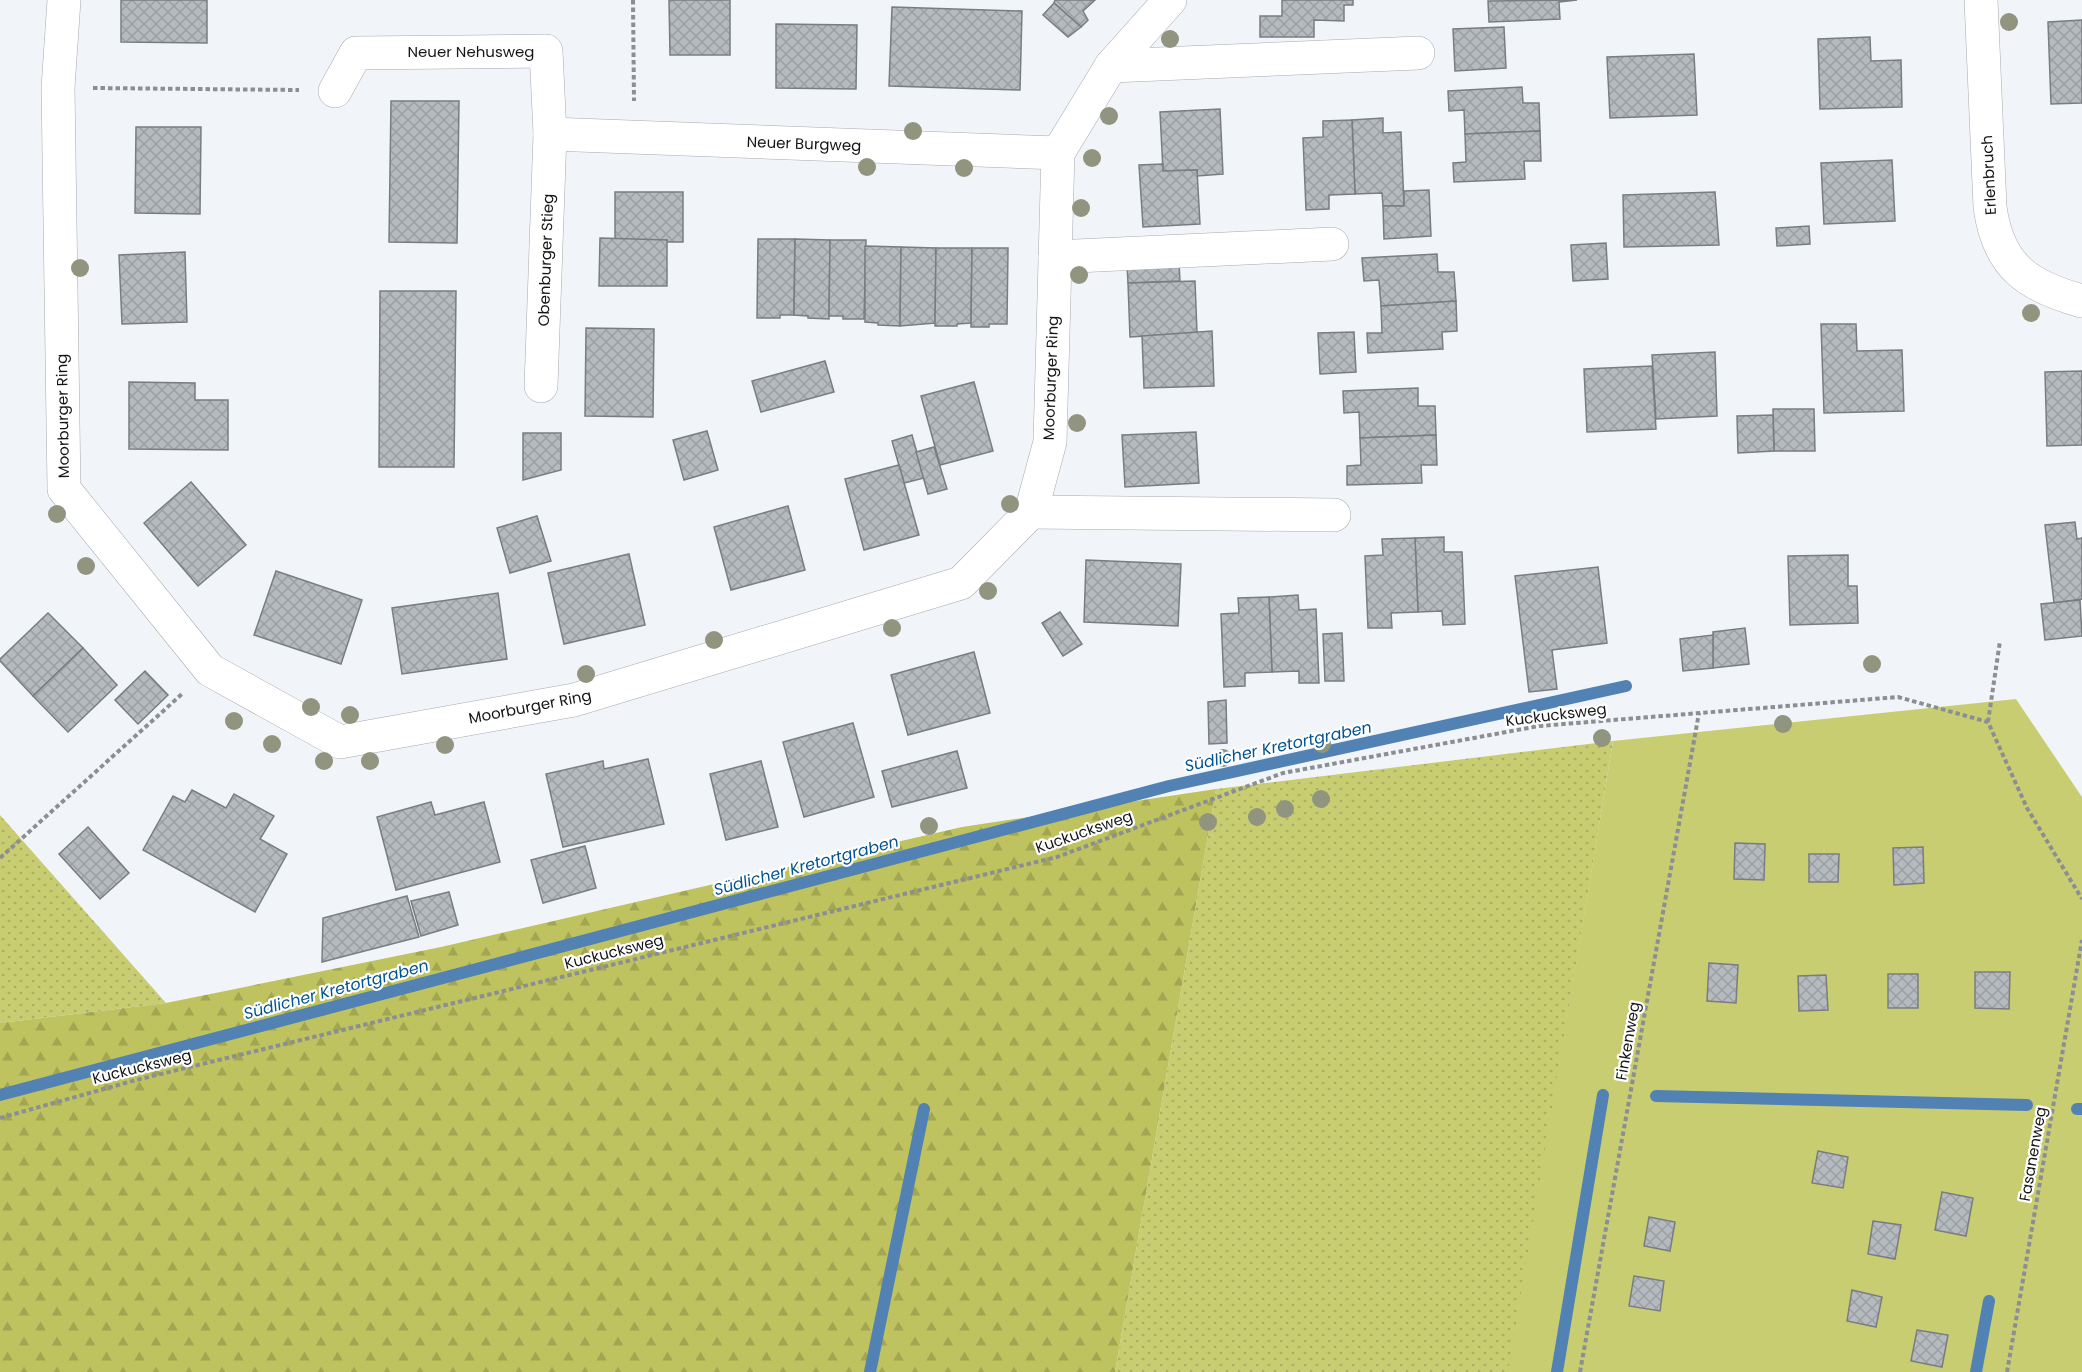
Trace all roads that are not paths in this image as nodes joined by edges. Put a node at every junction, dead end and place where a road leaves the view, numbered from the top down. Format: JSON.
{"nodes":[{"id":1,"x":64,"y":0,"type":"edge"},
{"id":2,"x":1170,"y":0,"type":"edge"},
{"id":3,"x":1981,"y":0,"type":"edge"},
{"id":4,"x":1418,"y":53,"type":"dead end"},
{"id":5,"x":1111,"y":66,"type":"junction"},
{"id":6,"x":335,"y":91,"type":"road end"},
{"id":7,"x":550,"y":134,"type":"junction"},
{"id":8,"x":1058,"y":153,"type":"junction"},
{"id":9,"x":1332,"y":244,"type":"dead end"},
{"id":10,"x":1055,"y":257,"type":"junction"},
{"id":11,"x":2082,"y":301,"type":"edge"},
{"id":12,"x":541,"y":386,"type":"dead end"},
{"id":13,"x":1030,"y":512,"type":"junction"},
{"id":14,"x":1334,"y":515,"type":"dead end"}],
"edges":[{"from":1,"to":13,"type":"street","name":"Moorburger Ring"},
{"from":2,"to":5,"type":"street","name":"Moorburger Ring"},
{"from":3,"to":11,"type":"street","name":"Erlenbruch"},
{"from":4,"to":5,"type":"street"},
{"from":5,"to":8,"type":"street","name":"Moorburger Ring"},
{"from":6,"to":7,"type":"street","name":"Neuer Nehusweg"},
{"from":7,"to":8,"type":"street","name":"Neuer Burgweg"},
{"from":7,"to":12,"type":"street","name":"Obenburger Stieg"},
{"from":8,"to":10,"type":"street","name":"Moorburger Ring"},
{"from":9,"to":10,"type":"street"},
{"from":10,"to":13,"type":"street","name":"Moorburger Ring"},
{"from":13,"to":14,"type":"street"}]}
